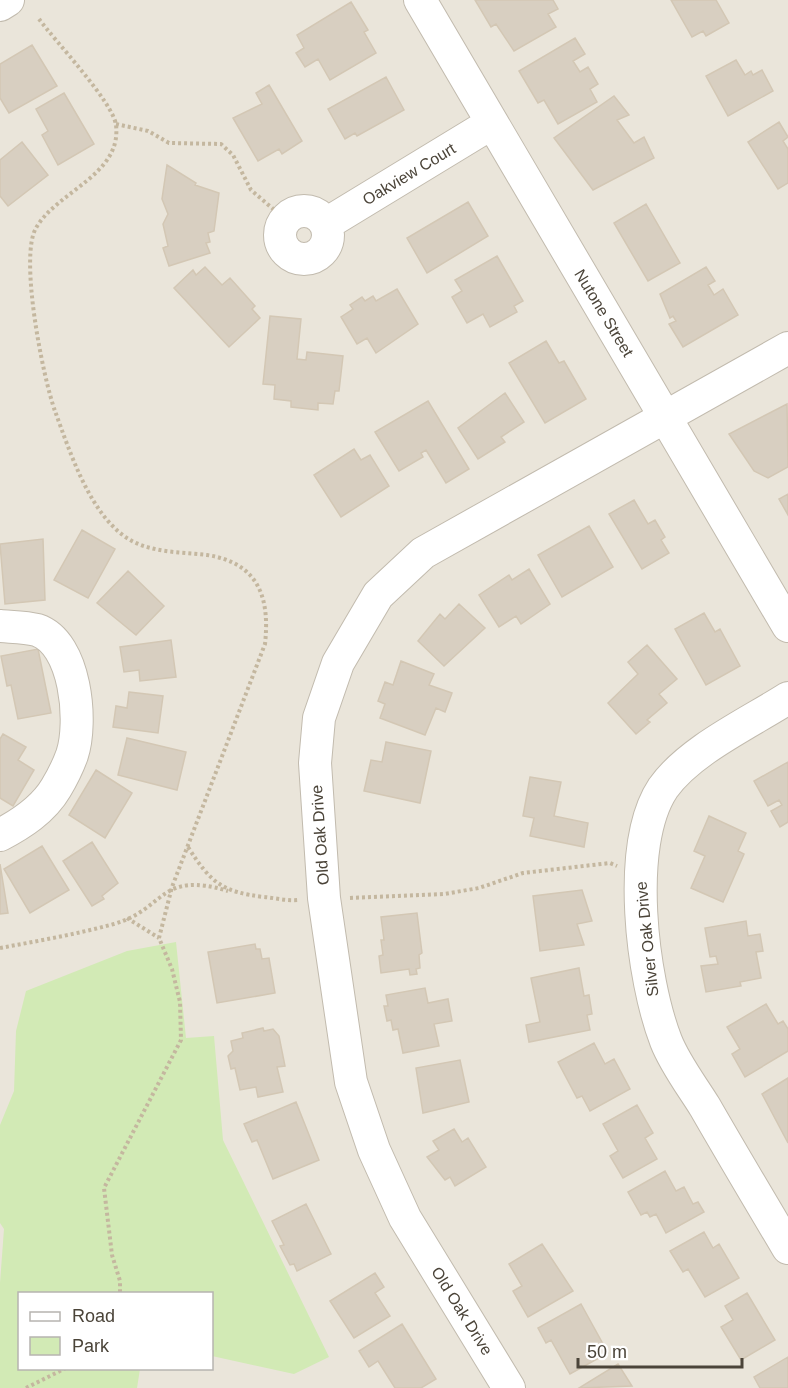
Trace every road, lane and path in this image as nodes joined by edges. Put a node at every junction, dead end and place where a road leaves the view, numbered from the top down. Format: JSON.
{"nodes":[{"id":1,"x":8,"y":0,"type":"edge"},
{"id":2,"x":420,"y":0,"type":"edge"},
{"id":3,"x":0,"y":5,"type":"edge"},
{"id":4,"x":39,"y":19,"type":"dead end"},
{"id":5,"x":492,"y":123,"type":"junction"},
{"id":6,"x":116,"y":124,"type":"junction"},
{"id":7,"x":286,"y":220,"type":"junction"},
{"id":8,"x":326,"y":224,"type":"junction"},
{"id":9,"x":788,"y":348,"type":"edge"},
{"id":10,"x":666,"y":416,"type":"junction"},
{"id":11,"x":0,"y":626,"type":"edge"},
{"id":12,"x":788,"y":626,"type":"edge"},
{"id":13,"x":788,"y":698,"type":"edge"},
{"id":14,"x":0,"y":835,"type":"edge"},
{"id":15,"x":188,"y":846,"type":"junction"},
{"id":16,"x":640,"y":873,"type":"junction"},
{"id":17,"x":172,"y":887,"type":"junction"},
{"id":18,"x":232,"y":892,"type":"junction"},
{"id":19,"x":324,"y":898,"type":"junction"},
{"id":20,"x":127,"y":918,"type":"junction"},
{"id":21,"x":159,"y":938,"type":"junction"},
{"id":22,"x":0,"y":948,"type":"edge"},
{"id":23,"x":788,"y":1248,"type":"edge"},
{"id":24,"x":120,"y":1292,"type":"edge"},
{"id":25,"x":62,"y":1370,"type":"edge"},
{"id":26,"x":26,"y":1388,"type":"edge"},
{"id":27,"x":509,"y":1388,"type":"edge"}],
"edges":[{"from":1,"to":3,"type":"street"},
{"from":2,"to":5,"type":"street","name":"Nutone Street"},
{"from":4,"to":6,"type":"path"},
{"from":5,"to":8,"type":"street","name":"Oakview Court"},
{"from":5,"to":10,"type":"street","name":"Nutone Street"},
{"from":6,"to":7,"type":"path"},
{"from":6,"to":15,"type":"path"},
{"from":7,"to":8,"type":"street"},
{"from":7,"to":8,"type":"street"},
{"from":9,"to":10,"type":"street","name":"Old Oak Drive"},
{"from":10,"to":12,"type":"street","name":"Nutone Street"},
{"from":10,"to":19,"type":"street","name":"Old Oak Drive"},
{"from":11,"to":14,"type":"street"},
{"from":13,"to":16,"type":"street","name":"Silver Oak Drive"},
{"from":15,"to":17,"type":"path"},
{"from":15,"to":18,"type":"path"},
{"from":16,"to":19,"type":"path"},
{"from":16,"to":23,"type":"street","name":"Silver Oak Drive"},
{"from":17,"to":18,"type":"path"},
{"from":17,"to":20,"type":"path"},
{"from":17,"to":21,"type":"path"},
{"from":18,"to":19,"type":"path"},
{"from":19,"to":27,"type":"street","name":"Old Oak Drive"},
{"from":20,"to":21,"type":"path"},
{"from":20,"to":22,"type":"path"},
{"from":21,"to":24,"type":"path"},
{"from":25,"to":26,"type":"path"}]}
